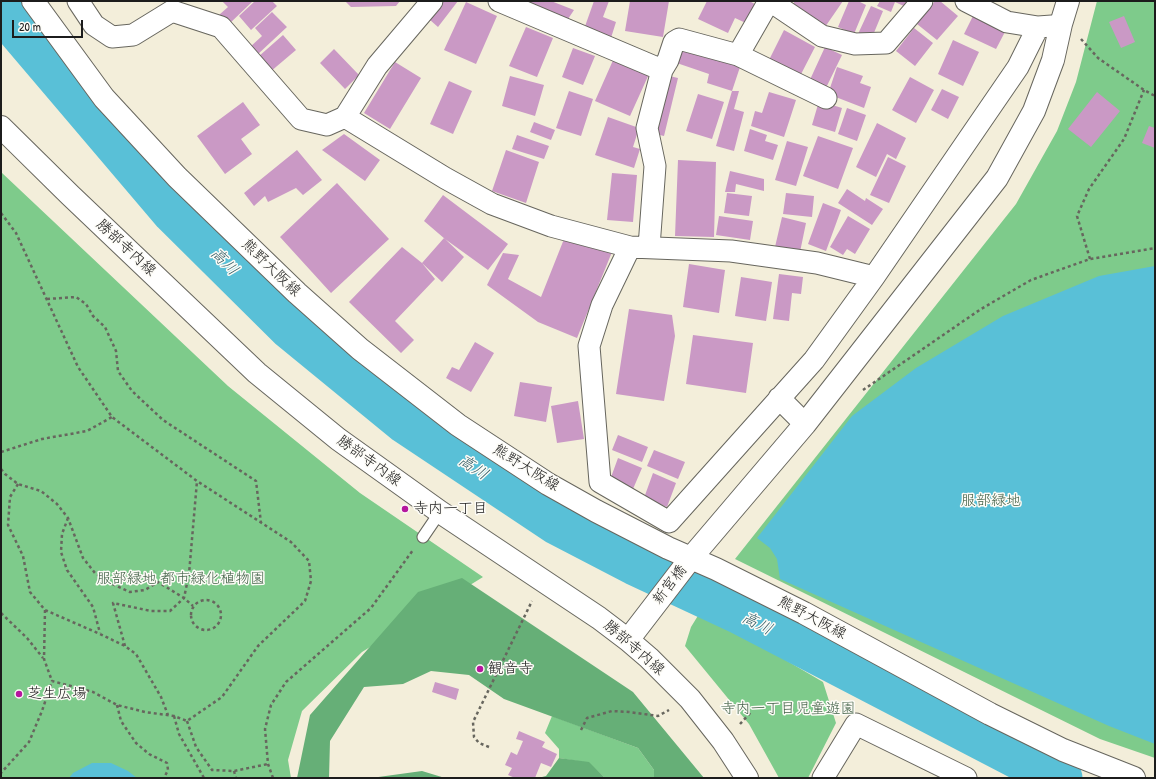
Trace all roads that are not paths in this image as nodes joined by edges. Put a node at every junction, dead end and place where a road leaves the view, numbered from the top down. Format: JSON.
{"nodes":[{"id":1,"x":33,"y":1,"type":"edge"},
{"id":2,"x":78,"y":1,"type":"edge"},
{"id":3,"x":432,"y":1,"type":"edge"},
{"id":4,"x":499,"y":1,"type":"edge"},
{"id":5,"x":770,"y":1,"type":"edge"},
{"id":6,"x":922,"y":1,"type":"edge"},
{"id":7,"x":966,"y":1,"type":"edge"},
{"id":8,"x":1068,"y":1,"type":"edge"},
{"id":9,"x":178,"y":6,"type":"edge"},
{"id":10,"x":1038,"y":27,"type":"junction"},
{"id":11,"x":1067,"y":29,"type":"junction"},
{"id":12,"x":738,"y":55,"type":"junction"},
{"id":13,"x":662,"y":70,"type":"junction"},
{"id":14,"x":826,"y":98,"type":"dead end"},
{"id":15,"x":345,"y":117,"type":"junction"},
{"id":16,"x":1,"y":127,"type":"edge"},
{"id":17,"x":639,"y":247,"type":"junction"},
{"id":18,"x":874,"y":278,"type":"junction"},
{"id":19,"x":780,"y":398,"type":"junction"},
{"id":20,"x":805,"y":424,"type":"junction"},
{"id":21,"x":440,"y":512,"type":"junction"},
{"id":22,"x":423,"y":537,"type":"road end"},
{"id":23,"x":691,"y":558,"type":"junction"},
{"id":24,"x":628,"y":640,"type":"junction"},
{"id":25,"x":747,"y":778,"type":"edge"},
{"id":26,"x":823,"y":778,"type":"edge"},
{"id":27,"x":966,"y":778,"type":"edge"},
{"id":28,"x":1134,"y":778,"type":"edge"}],
"edges":[{"from":1,"to":23,"type":"street","name":"熊野大阪線"},
{"from":2,"to":9,"type":"street"},
{"from":3,"to":15,"type":"street"},
{"from":4,"to":13,"type":"street"},
{"from":5,"to":6,"type":"street"},
{"from":5,"to":12,"type":"street"},
{"from":7,"to":10,"type":"street"},
{"from":8,"to":11,"type":"street","name":"新宮橋"},
{"from":9,"to":15,"type":"street"},
{"from":10,"to":11,"type":"street"},
{"from":10,"to":18,"type":"street"},
{"from":11,"to":20,"type":"street","name":"新宮橋"},
{"from":12,"to":13,"type":"street"},
{"from":12,"to":14,"type":"street"},
{"from":13,"to":17,"type":"street"},
{"from":15,"to":17,"type":"street"},
{"from":16,"to":21,"type":"street","name":"勝部寺内線"},
{"from":17,"to":18,"type":"street"},
{"from":17,"to":19,"type":"street"},
{"from":18,"to":19,"type":"street"},
{"from":19,"to":20,"type":"street"},
{"from":20,"to":23,"type":"street","name":"新宮橋"},
{"from":21,"to":22,"type":"lane"},
{"from":21,"to":24,"type":"street","name":"勝部寺内線"},
{"from":23,"to":24,"type":"street","name":"新宮橋"},
{"from":23,"to":28,"type":"street","name":"熊野大阪線"},
{"from":24,"to":25,"type":"street","name":"勝部寺内線"},
{"from":26,"to":27,"type":"street"}]}
